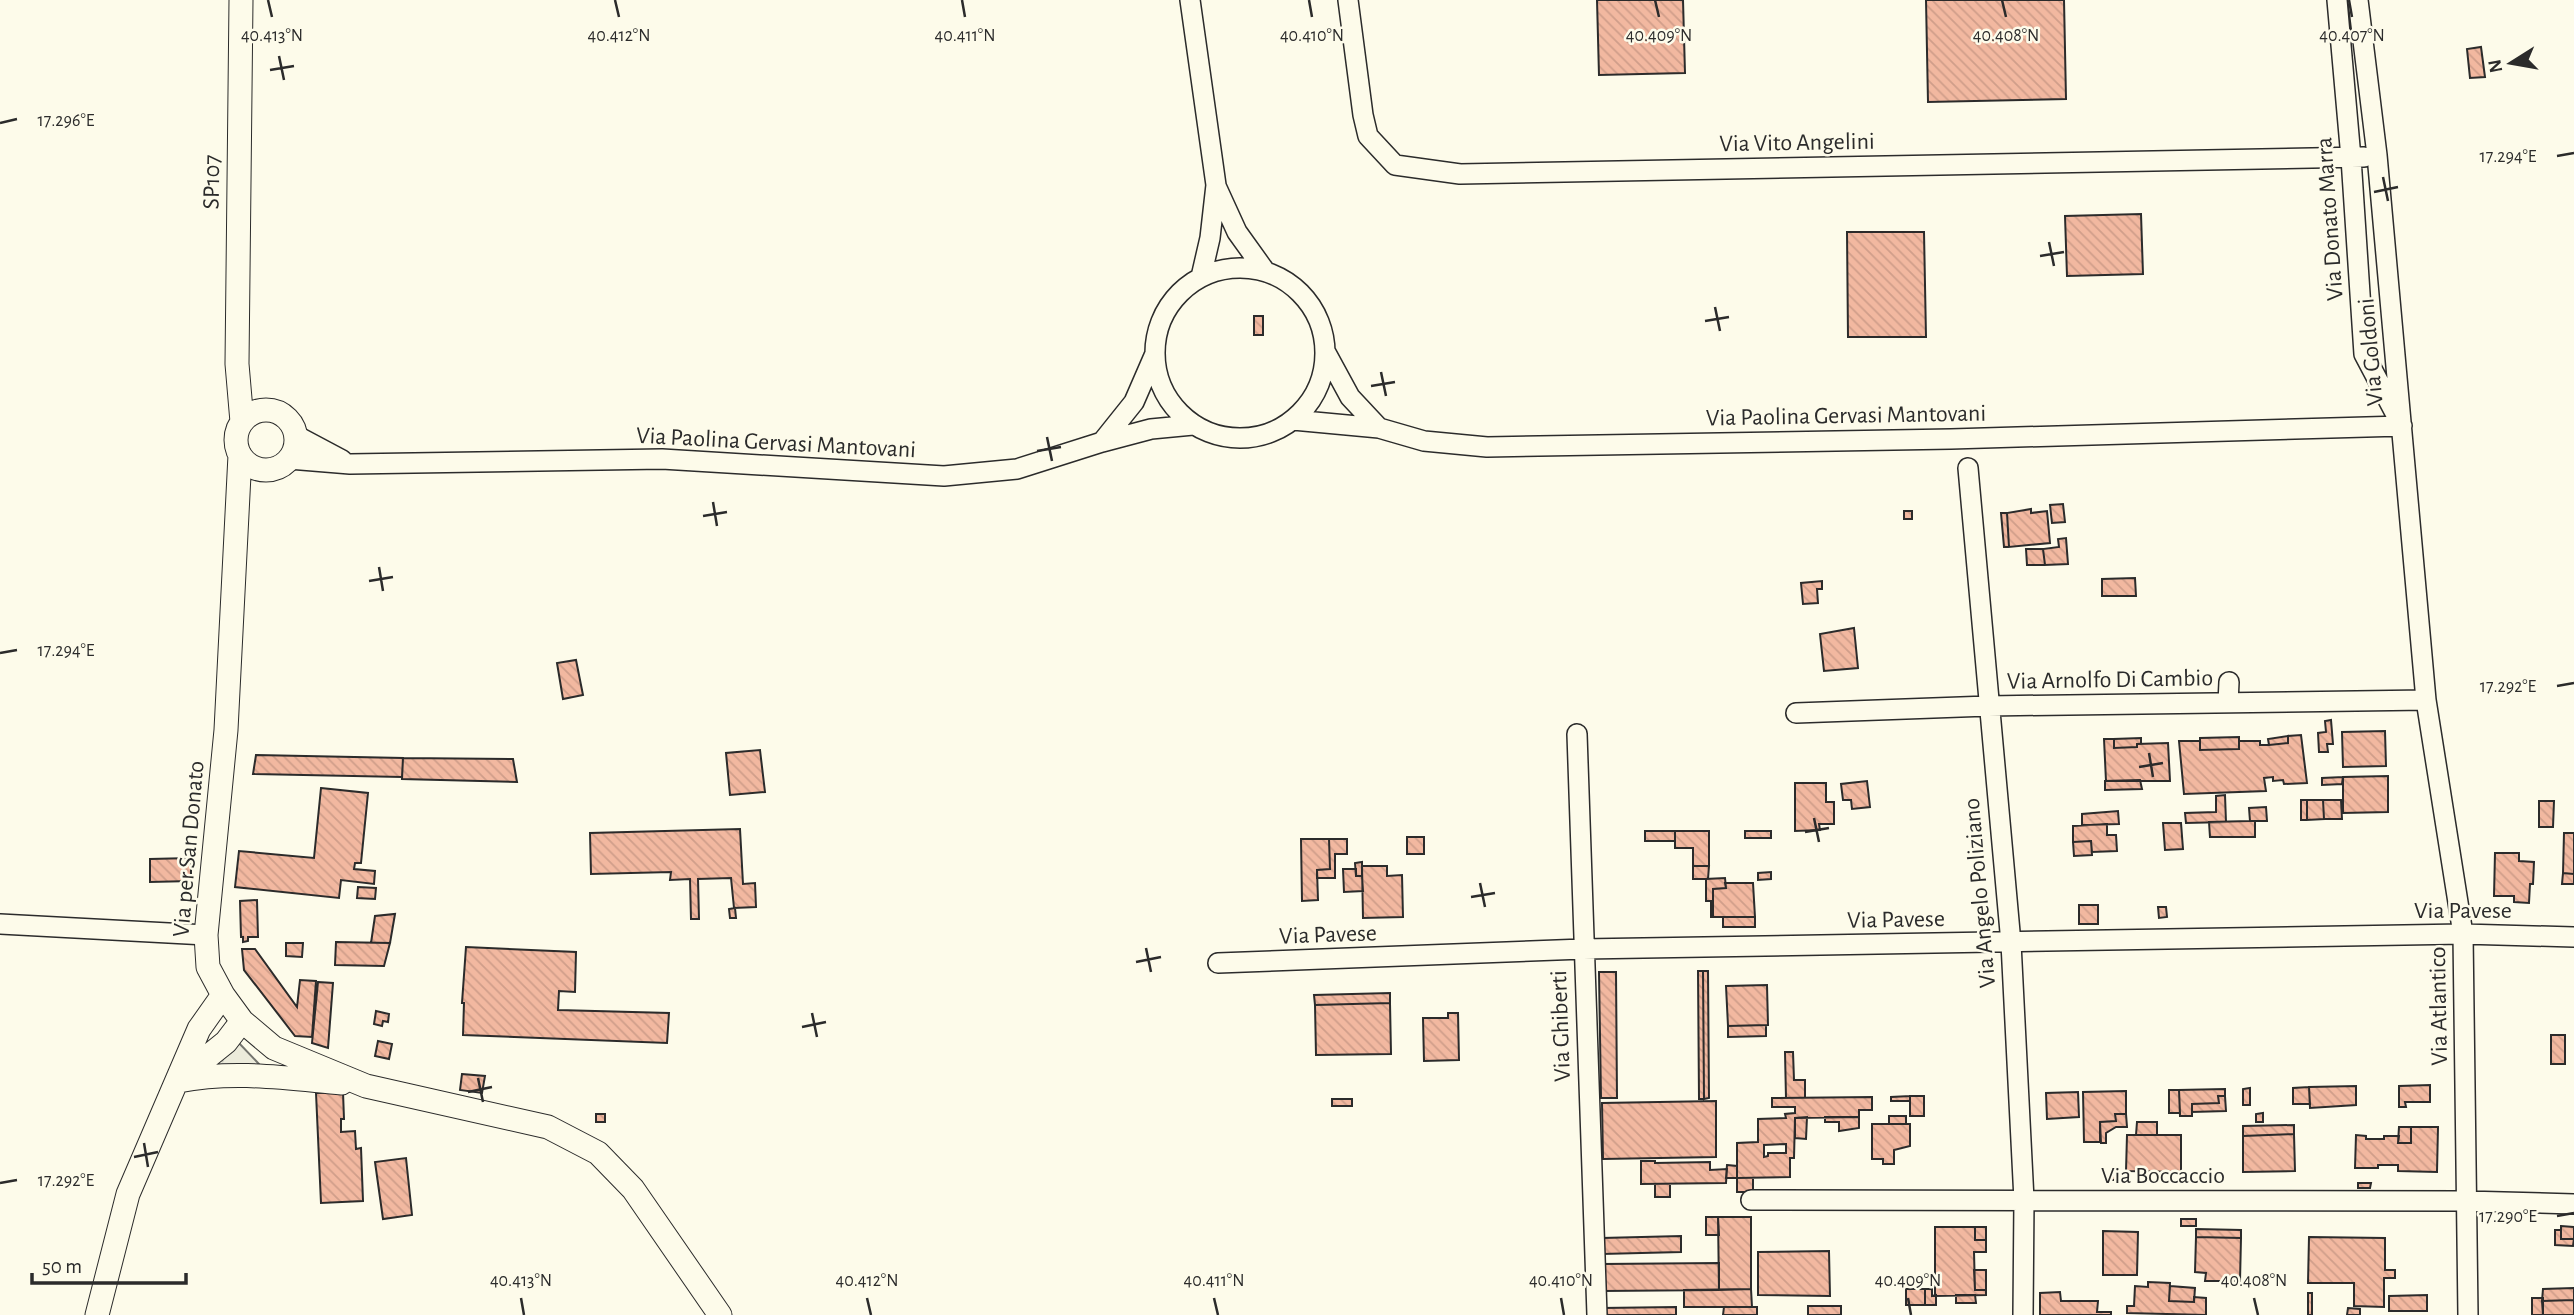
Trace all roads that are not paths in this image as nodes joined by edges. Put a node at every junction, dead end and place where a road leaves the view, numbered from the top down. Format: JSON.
{"nodes":[{"id":1,"x":241,"y":0,"type":"edge"},
{"id":2,"x":1190,"y":0,"type":"edge"},
{"id":3,"x":1349,"y":0,"type":"edge"},
{"id":4,"x":2337,"y":0,"type":"edge"},
{"id":5,"x":2358,"y":0,"type":"edge"},
{"id":6,"x":2377,"y":155,"type":"junction"},
{"id":7,"x":2351,"y":158,"type":"junction"},
{"id":8,"x":1216,"y":185,"type":"junction"},
{"id":9,"x":1265,"y":271,"type":"junction"},
{"id":10,"x":1201,"y":277,"type":"junction"},
{"id":11,"x":1325,"y":351,"type":"junction"},
{"id":12,"x":1154,"y":356,"type":"junction"},
{"id":13,"x":251,"y":416,"type":"junction"},
{"id":14,"x":1293,"y":420,"type":"junction"},
{"id":15,"x":1193,"y":425,"type":"junction"},
{"id":16,"x":2402,"y":426,"type":"junction"},
{"id":17,"x":1379,"y":428,"type":"junction"},
{"id":18,"x":295,"y":435,"type":"junction"},
{"id":19,"x":1102,"y":442,"type":"junction"},
{"id":20,"x":240,"y":455,"type":"junction"},
{"id":21,"x":289,"y":459,"type":"junction"},
{"id":22,"x":350,"y":464,"type":"junction"},
{"id":23,"x":1968,"y":468,"type":"dead end"},
{"id":24,"x":262,"y":470,"type":"junction"},
{"id":25,"x":239,"y":504,"type":"junction"},
{"id":26,"x":2229,"y":682,"type":"dead end"},
{"id":27,"x":2426,"y":699,"type":"junction"},
{"id":28,"x":2228,"y":703,"type":"junction"},
{"id":29,"x":1988,"y":706,"type":"junction"},
{"id":30,"x":1796,"y":713,"type":"dead end"},
{"id":31,"x":1577,"y":734,"type":"dead end"},
{"id":32,"x":0,"y":923,"type":"edge"},
{"id":33,"x":2463,"y":934,"type":"junction"},
{"id":34,"x":206,"y":935,"type":"junction"},
{"id":35,"x":2574,"y":937,"type":"edge"},
{"id":36,"x":2011,"y":943,"type":"junction"},
{"id":37,"x":1583,"y":949,"type":"junction"},
{"id":38,"x":1218,"y":964,"type":"dead end"},
{"id":39,"x":223,"y":995,"type":"junction"},
{"id":40,"x":242,"y":1021,"type":"junction"},
{"id":41,"x":178,"y":1081,"type":"junction"},
{"id":42,"x":366,"y":1086,"type":"junction"},
{"id":43,"x":1751,"y":1200,"type":"dead end"},
{"id":44,"x":2024,"y":1200,"type":"junction"},
{"id":45,"x":2465,"y":1200,"type":"junction"},
{"id":46,"x":2574,"y":1204,"type":"edge"},
{"id":47,"x":97,"y":1315,"type":"edge"},
{"id":48,"x":720,"y":1315,"type":"edge"},
{"id":49,"x":1597,"y":1315,"type":"edge"},
{"id":50,"x":2023,"y":1315,"type":"edge"},
{"id":51,"x":2468,"y":1315,"type":"edge"}],
"edges":[{"from":1,"to":13,"type":"street","name":"SP107","number":"SP107"},
{"from":2,"to":8,"type":"street"},
{"from":3,"to":7,"type":"street","name":"Via Vito Angelini"},
{"from":4,"to":7,"type":"street","name":"Via Donato Marra"},
{"from":5,"to":6,"type":"street","name":"Via Goldoni"},
{"from":6,"to":7,"type":"street","name":"Via Vito Angelini"},
{"from":6,"to":16,"type":"street","name":"Via Goldoni"},
{"from":7,"to":16,"type":"street","name":"Via Donato Marra"},
{"from":8,"to":9,"type":"street"},
{"from":8,"to":10,"type":"street"},
{"from":9,"to":10,"type":"street"},
{"from":9,"to":11,"type":"street"},
{"from":10,"to":12,"type":"street"},
{"from":11,"to":14,"type":"street"},
{"from":11,"to":17,"type":"street"},
{"from":12,"to":15,"type":"street"},
{"from":12,"to":19,"type":"street"},
{"from":13,"to":18,"type":"street"},
{"from":13,"to":20,"type":"street"},
{"from":14,"to":15,"type":"street"},
{"from":14,"to":17,"type":"street","name":"Via Paolina Gervasi Mantovani"},
{"from":15,"to":19,"type":"street","name":"Via Paolina Gervasi Mantovani"},
{"from":16,"to":17,"type":"street","name":"Via Paolina Gervasi Mantovani"},
{"from":16,"to":27,"type":"street","name":"Via Goldoni"},
{"from":18,"to":21,"type":"street"},
{"from":18,"to":22,"type":"street","name":"Via Paolina Gervasi Mantovani"},
{"from":19,"to":22,"type":"street","name":"Via Paolina Gervasi Mantovani"},
{"from":20,"to":24,"type":"street"},
{"from":20,"to":25,"type":"street","name":"Via per San Donato"},
{"from":21,"to":22,"type":"street","name":"Via Paolina Gervasi Mantovani"},
{"from":21,"to":24,"type":"street"},
{"from":23,"to":29,"type":"street","name":"Via Angelo Poliziano"},
{"from":24,"to":25,"type":"street"},
{"from":25,"to":34,"type":"street","name":"Via per San Donato"},
{"from":26,"to":28,"type":"street"},
{"from":27,"to":28,"type":"street","name":"Via Arnolfo Di Cambio"},
{"from":27,"to":33,"type":"street","name":"Via Atlantico"},
{"from":28,"to":29,"type":"street","name":"Via Arnolfo Di Cambio"},
{"from":29,"to":30,"type":"street","name":"Via Arnolfo Di Cambio"},
{"from":29,"to":36,"type":"street","name":"Via Angelo Poliziano"},
{"from":31,"to":37,"type":"street","name":"Via Ghiberti"},
{"from":32,"to":34,"type":"street"},
{"from":33,"to":35,"type":"street","name":"Via Pavese"},
{"from":33,"to":36,"type":"street","name":"Via Pavese"},
{"from":33,"to":45,"type":"street","name":"Via Atlantico"},
{"from":34,"to":39,"type":"street","name":"Via per San Donato"},
{"from":36,"to":37,"type":"street","name":"Via Pavese"},
{"from":36,"to":44,"type":"street","name":"Via Angelo Poliziano"},
{"from":37,"to":38,"type":"street","name":"Via Pavese"},
{"from":37,"to":49,"type":"street","name":"Via Ghiberti"},
{"from":39,"to":40,"type":"street","name":"Via per San Donato"},
{"from":39,"to":41,"type":"street"},
{"from":40,"to":41,"type":"street"},
{"from":40,"to":42,"type":"street","name":"Via per San Donato"},
{"from":41,"to":42,"type":"street"},
{"from":41,"to":47,"type":"street"},
{"from":42,"to":48,"type":"street","name":"Via per San Donato"},
{"from":43,"to":44,"type":"street","name":"Via Boccaccio"},
{"from":44,"to":45,"type":"street","name":"Via Boccaccio"},
{"from":44,"to":50,"type":"street","name":"Via Angelo Poliziano"},
{"from":45,"to":46,"type":"street","name":"Via Boccaccio"},
{"from":45,"to":51,"type":"street","name":"Via Atlantico"}]}
